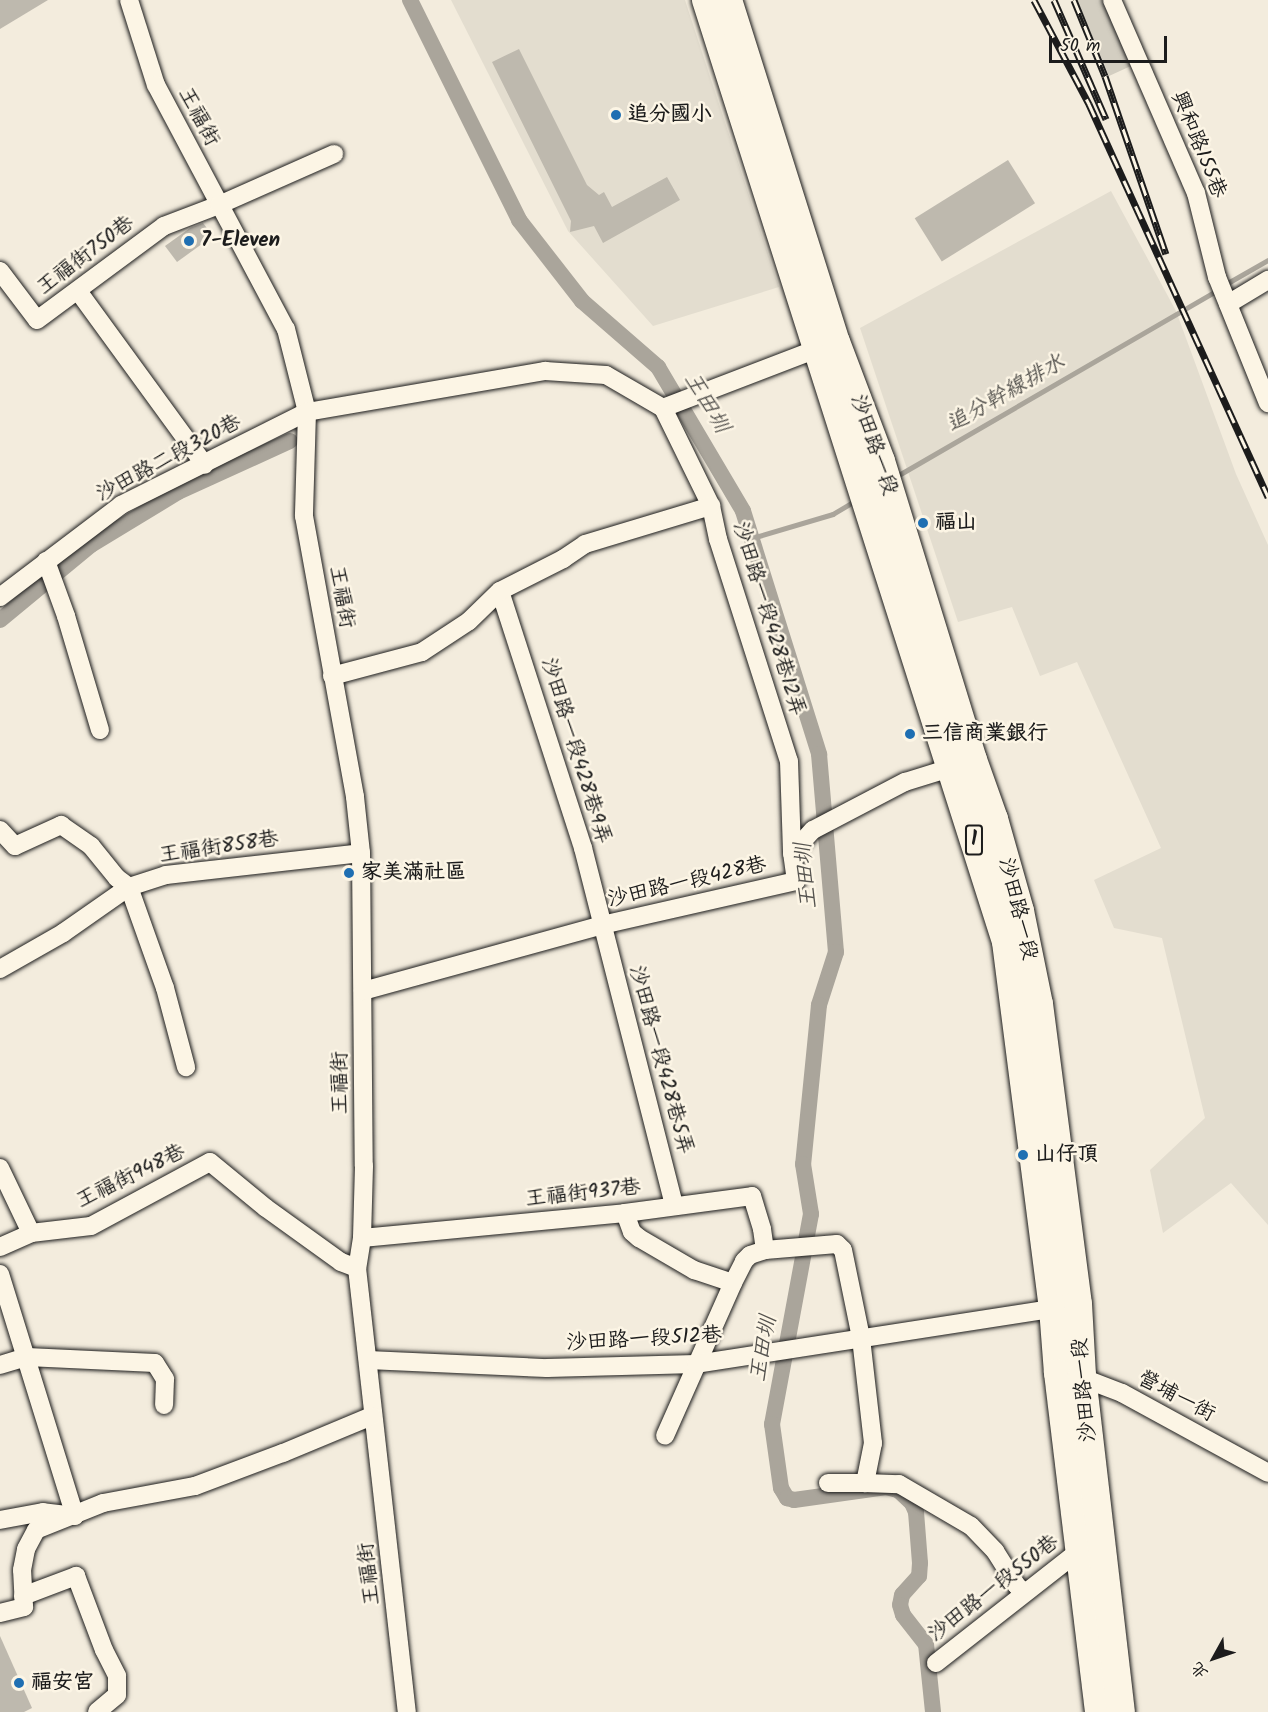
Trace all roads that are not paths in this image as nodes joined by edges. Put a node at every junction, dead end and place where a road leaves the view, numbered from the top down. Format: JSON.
{"nodes":[{"id":1,"x":129,"y":0,"type":"edge"},
{"id":2,"x":706,"y":0,"type":"edge"},
{"id":3,"x":728,"y":0,"type":"edge"},
{"id":4,"x":1112,"y":0,"type":"edge"},
{"id":5,"x":728,"y":37,"type":"junction"},
{"id":6,"x":334,"y":153,"type":"dead end"},
{"id":7,"x":219,"y":206,"type":"junction"},
{"id":8,"x":0,"y":271,"type":"edge"},
{"id":9,"x":1268,"y":280,"type":"edge"},
{"id":10,"x":78,"y":291,"type":"junction"},
{"id":11,"x":1227,"y":304,"type":"junction"},
{"id":12,"x":827,"y":345,"type":"junction"},
{"id":13,"x":1268,"y":403,"type":"edge"},
{"id":14,"x":663,"y":408,"type":"junction"},
{"id":15,"x":307,"y":412,"type":"junction"},
{"id":16,"x":205,"y":465,"type":"junction"},
{"id":17,"x":711,"y":506,"type":"junction"},
{"id":18,"x":46,"y":561,"type":"junction"},
{"id":19,"x":500,"y":591,"type":"junction"},
{"id":20,"x":0,"y":597,"type":"edge"},
{"id":21,"x":332,"y":676,"type":"junction"},
{"id":22,"x":100,"y":730,"type":"dead end"},
{"id":23,"x":962,"y":764,"type":"junction"},
{"id":24,"x":0,"y":830,"type":"edge"},
{"id":25,"x":361,"y":853,"type":"junction"},
{"id":26,"x":792,"y":853,"type":"junction"},
{"id":27,"x":129,"y":887,"type":"junction"},
{"id":28,"x":602,"y":926,"type":"junction"},
{"id":29,"x":0,"y":969,"type":"edge"},
{"id":30,"x":363,"y":991,"type":"junction"},
{"id":31,"x":186,"y":1067,"type":"dead end"},
{"id":32,"x":0,"y":1168,"type":"edge"},
{"id":33,"x":674,"y":1206,"type":"junction"},
{"id":34,"x":625,"y":1213,"type":"junction"},
{"id":35,"x":31,"y":1233,"type":"junction"},
{"id":36,"x":362,"y":1238,"type":"junction"},
{"id":37,"x":0,"y":1247,"type":"edge"},
{"id":38,"x":765,"y":1250,"type":"junction"},
{"id":39,"x":357,"y":1268,"type":"junction"},
{"id":40,"x":0,"y":1274,"type":"edge"},
{"id":41,"x":733,"y":1283,"type":"junction"},
{"id":42,"x":1066,"y":1306,"type":"junction"},
{"id":43,"x":861,"y":1338,"type":"junction"},
{"id":44,"x":27,"y":1357,"type":"junction"},
{"id":45,"x":368,"y":1360,"type":"junction"},
{"id":46,"x":696,"y":1364,"type":"junction"},
{"id":47,"x":0,"y":1365,"type":"edge"},
{"id":48,"x":1070,"y":1374,"type":"junction"},
{"id":49,"x":164,"y":1405,"type":"dead end"},
{"id":50,"x":372,"y":1416,"type":"junction"},
{"id":51,"x":665,"y":1436,"type":"dead end"},
{"id":52,"x":1268,"y":1473,"type":"edge"},
{"id":53,"x":828,"y":1482,"type":"dead end"},
{"id":54,"x":866,"y":1483,"type":"junction"},
{"id":55,"x":75,"y":1515,"type":"junction"},
{"id":56,"x":0,"y":1520,"type":"edge"},
{"id":57,"x":1080,"y":1550,"type":"junction"},
{"id":58,"x":1024,"y":1592,"type":"junction"},
{"id":59,"x":23,"y":1596,"type":"junction"},
{"id":60,"x":0,"y":1613,"type":"edge"},
{"id":61,"x":936,"y":1663,"type":"dead end"},
{"id":62,"x":97,"y":1712,"type":"edge"},
{"id":63,"x":407,"y":1712,"type":"edge"},
{"id":64,"x":1099,"y":1712,"type":"edge"},
{"id":65,"x":1121,"y":1712,"type":"edge"}],
"edges":[{"from":1,"to":7,"type":"street","name":"王福街"},
{"from":2,"to":5,"type":"main road","name":"沙田路一段","number":"1"},
{"from":3,"to":5,"type":"main road","name":"沙田路一段","number":"1"},
{"from":4,"to":11,"type":"street","name":"興和路155巷"},
{"from":5,"to":12,"type":"main road","name":"沙田路一段","number":"1"},
{"from":6,"to":7,"type":"street","name":"王福街750巷"},
{"from":7,"to":10,"type":"street","name":"王福街750巷"},
{"from":7,"to":15,"type":"street","name":"王福街"},
{"from":8,"to":10,"type":"street","name":"王福街750巷"},
{"from":9,"to":11,"type":"street"},
{"from":10,"to":16,"type":"street"},
{"from":11,"to":13,"type":"street","name":"興和路155巷"},
{"from":12,"to":14,"type":"street"},
{"from":12,"to":23,"type":"main road","name":"沙田路一段","number":"1"},
{"from":14,"to":15,"type":"street","name":"沙田路二段320巷"},
{"from":14,"to":17,"type":"street","name":"沙田路一段428巷12弄"},
{"from":15,"to":16,"type":"street","name":"沙田路二段320巷"},
{"from":15,"to":21,"type":"street","name":"王福街"},
{"from":16,"to":18,"type":"street","name":"沙田路二段320巷"},
{"from":17,"to":19,"type":"street"},
{"from":17,"to":26,"type":"street","name":"沙田路一段428巷12弄"},
{"from":18,"to":20,"type":"street","name":"沙田路二段320巷"},
{"from":18,"to":22,"type":"street"},
{"from":19,"to":21,"type":"street"},
{"from":19,"to":28,"type":"street","name":"沙田路一段428巷9弄"},
{"from":21,"to":25,"type":"street","name":"王福街"},
{"from":23,"to":26,"type":"street","name":"沙田路一段428巷"},
{"from":23,"to":42,"type":"main road","name":"沙田路一段","number":"1"},
{"from":24,"to":27,"type":"street"},
{"from":25,"to":27,"type":"street","name":"王福街858巷"},
{"from":25,"to":30,"type":"street","name":"王福街"},
{"from":26,"to":28,"type":"street","name":"沙田路一段428巷"},
{"from":27,"to":29,"type":"street","name":"王福街858巷"},
{"from":27,"to":31,"type":"street"},
{"from":28,"to":30,"type":"street","name":"沙田路一段428巷"},
{"from":28,"to":33,"type":"street","name":"沙田路一段428巷5弄"},
{"from":30,"to":36,"type":"street","name":"王福街"},
{"from":32,"to":35,"type":"street"},
{"from":33,"to":34,"type":"street","name":"王福街937巷"},
{"from":33,"to":38,"type":"street","name":"王福街937巷"},
{"from":34,"to":36,"type":"street","name":"王福街937巷"},
{"from":34,"to":41,"type":"street"},
{"from":35,"to":37,"type":"street","name":"王福街948巷"},
{"from":35,"to":39,"type":"street","name":"王福街948巷"},
{"from":36,"to":39,"type":"street"},
{"from":38,"to":41,"type":"street"},
{"from":38,"to":43,"type":"street"},
{"from":39,"to":45,"type":"street"},
{"from":40,"to":44,"type":"street"},
{"from":41,"to":46,"type":"street"},
{"from":42,"to":43,"type":"street","name":"沙田路一段512巷"},
{"from":42,"to":48,"type":"main road","name":"沙田路一段","number":"1"},
{"from":43,"to":46,"type":"street","name":"沙田路一段512巷"},
{"from":43,"to":54,"type":"street"},
{"from":44,"to":47,"type":"street"},
{"from":44,"to":49,"type":"street"},
{"from":44,"to":55,"type":"street"},
{"from":45,"to":46,"type":"street","name":"沙田路一段512巷"},
{"from":45,"to":50,"type":"street","name":"王福街"},
{"from":46,"to":51,"type":"street"},
{"from":48,"to":52,"type":"street","name":"營埔一街"},
{"from":48,"to":57,"type":"main road","name":"沙田路一段","number":"1"},
{"from":48,"to":65,"type":"main road","name":"沙田路一段","number":"1"},
{"from":50,"to":55,"type":"street"},
{"from":50,"to":63,"type":"street","name":"王福街"},
{"from":53,"to":54,"type":"street"},
{"from":54,"to":58,"type":"street"},
{"from":55,"to":56,"type":"street"},
{"from":55,"to":59,"type":"street"},
{"from":57,"to":58,"type":"street","name":"沙田路一段550巷"},
{"from":57,"to":64,"type":"main road","name":"沙田路一段","number":"1"},
{"from":58,"to":61,"type":"street","name":"沙田路一段550巷"},
{"from":59,"to":60,"type":"street"},
{"from":59,"to":62,"type":"street"}]}
